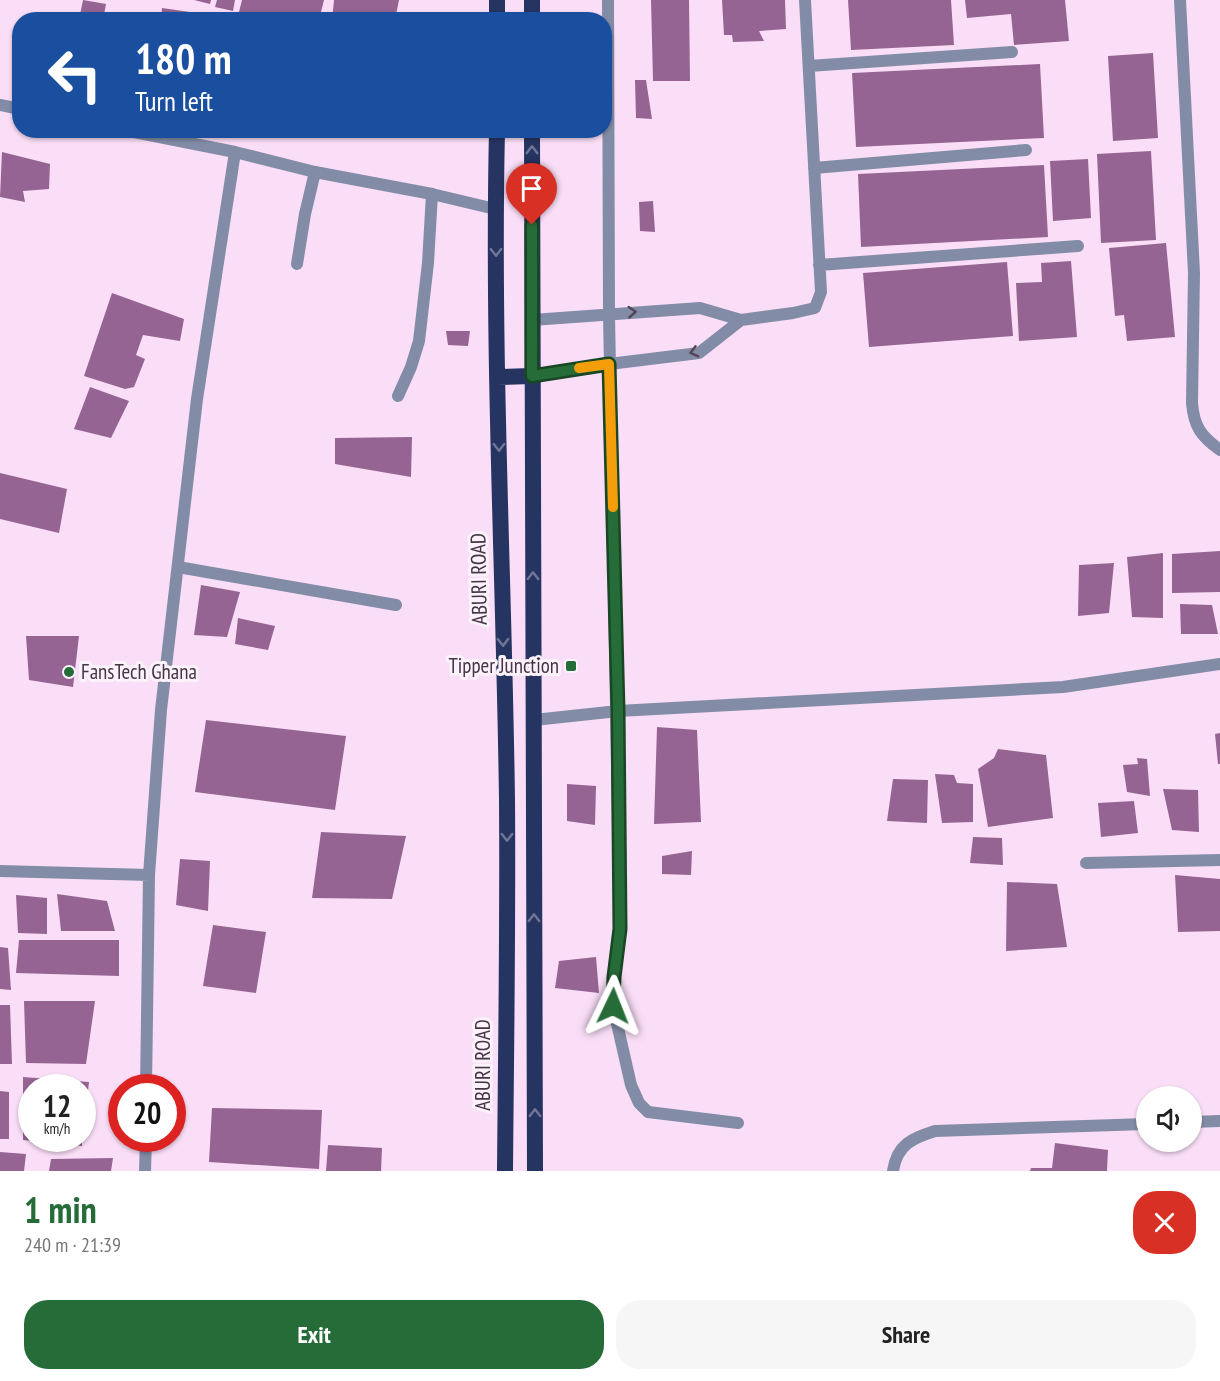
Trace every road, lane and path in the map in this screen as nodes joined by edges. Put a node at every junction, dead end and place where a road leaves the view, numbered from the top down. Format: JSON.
{"nodes":[{"id":1,"x":805,"y":0,"type":"edge"},
{"id":2,"x":1180,"y":0,"type":"edge"},
{"id":3,"x":1012,"y":52,"type":"dead end"},
{"id":4,"x":809,"y":66,"type":"junction"},
{"id":5,"x":164,"y":138,"type":"edge"},
{"id":6,"x":497,"y":138,"type":"edge"},
{"id":7,"x":532,"y":138,"type":"edge"},
{"id":8,"x":608,"y":138,"type":"edge"},
{"id":9,"x":1026,"y":150,"type":"dead end"},
{"id":10,"x":235,"y":152,"type":"junction"},
{"id":11,"x":814,"y":168,"type":"junction"},
{"id":12,"x":315,"y":172,"type":"junction"},
{"id":13,"x":432,"y":194,"type":"junction"},
{"id":14,"x":495,"y":209,"type":"junction"},
{"id":15,"x":1078,"y":246,"type":"dead end"},
{"id":16,"x":297,"y":264,"type":"dead end"},
{"id":17,"x":819,"y":265,"type":"junction"},
{"id":18,"x":609,"y":314,"type":"junction"},
{"id":19,"x":532,"y":320,"type":"junction"},
{"id":20,"x":741,"y":320,"type":"junction"},
{"id":21,"x":609,"y":364,"type":"junction"},
{"id":22,"x":532,"y":376,"type":"junction"},
{"id":23,"x":497,"y":377,"type":"junction"},
{"id":24,"x":398,"y":396,"type":"dead end"},
{"id":25,"x":1220,"y":450,"type":"edge"},
{"id":26,"x":178,"y":567,"type":"junction"},
{"id":27,"x":396,"y":605,"type":"dead end"},
{"id":28,"x":1220,"y":663,"type":"edge"},
{"id":29,"x":618,"y":711,"type":"junction"},
{"id":30,"x":534,"y":720,"type":"junction"},
{"id":31,"x":1220,"y":860,"type":"edge"},
{"id":32,"x":1086,"y":862,"type":"dead end"},
{"id":33,"x":0,"y":871,"type":"edge"},
{"id":34,"x":149,"y":875,"type":"junction"},
{"id":35,"x":146,"y":1074,"type":"edge"},
{"id":36,"x":1220,"y":1121,"type":"edge"},
{"id":37,"x":1202,"y":1122,"type":"edge"},
{"id":38,"x":738,"y":1123,"type":"dead end"},
{"id":39,"x":1136,"y":1124,"type":"edge"},
{"id":40,"x":146,"y":1152,"type":"edge"},
{"id":41,"x":145,"y":1171,"type":"edge"},
{"id":42,"x":505,"y":1171,"type":"edge"},
{"id":43,"x":536,"y":1171,"type":"edge"},
{"id":44,"x":893,"y":1171,"type":"edge"}],
"edges":[{"from":1,"to":4,"type":"street"},
{"from":2,"to":25,"type":"street"},
{"from":3,"to":4,"type":"street"},
{"from":4,"to":11,"type":"street"},
{"from":5,"to":10,"type":"street"},
{"from":6,"to":14,"type":"highway","name":"ABURI ROAD"},
{"from":19,"to":7,"type":"highway","one_way":true},
{"from":8,"to":18,"type":"street"},
{"from":9,"to":11,"type":"street"},
{"from":10,"to":12,"type":"street"},
{"from":10,"to":26,"type":"street"},
{"from":11,"to":17,"type":"street"},
{"from":12,"to":13,"type":"street"},
{"from":12,"to":16,"type":"street"},
{"from":13,"to":14,"type":"street"},
{"from":13,"to":24,"type":"street"},
{"from":14,"to":23,"type":"highway","name":"ABURI ROAD","one_way":true},
{"from":15,"to":17,"type":"street"},
{"from":17,"to":20,"type":"street"},
{"from":18,"to":19,"type":"street"},
{"from":18,"to":20,"type":"street","one_way":true},
{"from":18,"to":21,"type":"street"},
{"from":19,"to":22,"type":"highway"},
{"from":20,"to":21,"type":"street","one_way":true},
{"from":21,"to":22,"type":"street"},
{"from":21,"to":29,"type":"street"},
{"from":22,"to":23,"type":"highway"},
{"from":30,"to":22,"type":"highway","one_way":true},
{"from":23,"to":42,"type":"highway","name":"ABURI ROAD","one_way":true},
{"from":26,"to":27,"type":"street"},
{"from":26,"to":34,"type":"street"},
{"from":28,"to":29,"type":"street"},
{"from":29,"to":30,"type":"street"},
{"from":29,"to":38,"type":"street"},
{"from":43,"to":30,"type":"highway","one_way":true},
{"from":31,"to":32,"type":"street"},
{"from":33,"to":34,"type":"street"},
{"from":34,"to":35,"type":"street"},
{"from":36,"to":37,"type":"street"},
{"from":39,"to":44,"type":"street"},
{"from":40,"to":41,"type":"street"}]}
